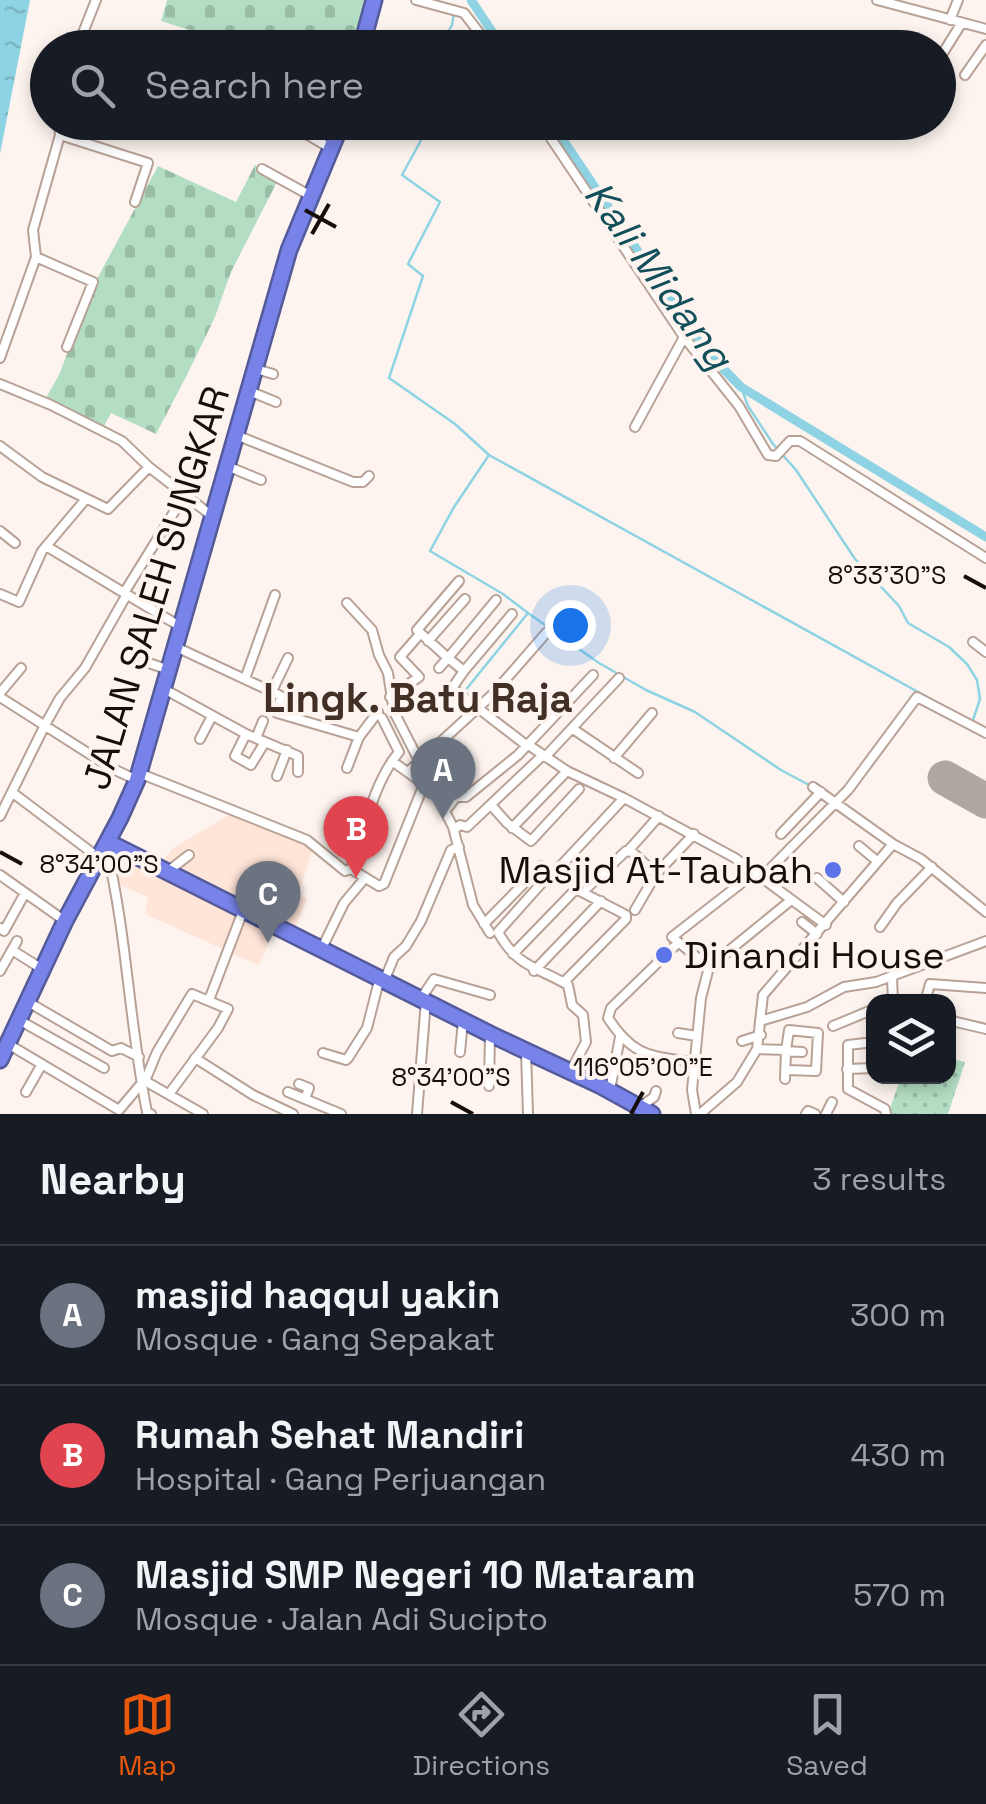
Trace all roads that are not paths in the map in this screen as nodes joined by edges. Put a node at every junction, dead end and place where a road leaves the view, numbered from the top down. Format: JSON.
{"nodes":[{"id":1,"x":96,"y":0,"type":"edge"},
{"id":2,"x":374,"y":0,"type":"edge"},
{"id":3,"x":416,"y":0,"type":"edge"},
{"id":4,"x":958,"y":0,"type":"edge"},
{"id":5,"x":881,"y":1,"type":"edge"},
{"id":6,"x":950,"y":20,"type":"junction"},
{"id":7,"x":961,"y":24,"type":"junction"},
{"id":8,"x":986,"y":29,"type":"edge"},
{"id":9,"x":84,"y":30,"type":"edge"},
{"id":10,"x":366,"y":30,"type":"edge"},
{"id":11,"x":479,"y":30,"type":"edge"},
{"id":12,"x":956,"y":32,"type":"edge"},
{"id":13,"x":986,"y":45,"type":"edge"},
{"id":14,"x":965,"y":75,"type":"dead end"},
{"id":15,"x":58,"y":140,"type":"edge"},
{"id":16,"x":78,"y":140,"type":"edge"},
{"id":17,"x":318,"y":140,"type":"edge"},
{"id":18,"x":335,"y":140,"type":"edge"},
{"id":19,"x":552,"y":140,"type":"edge"},
{"id":20,"x":332,"y":148,"type":"junction"},
{"id":21,"x":262,"y":169,"type":"dead end"},
{"id":22,"x":311,"y":196,"type":"junction"},
{"id":23,"x":135,"y":202,"type":"dead end"},
{"id":24,"x":36,"y":257,"type":"junction"},
{"id":25,"x":684,"y":338,"type":"junction"},
{"id":26,"x":67,"y":347,"type":"dead end"},
{"id":27,"x":0,"y":358,"type":"edge"},
{"id":28,"x":256,"y":369,"type":"junction"},
{"id":29,"x":273,"y":374,"type":"dead end"},
{"id":30,"x":0,"y":384,"type":"edge"},
{"id":31,"x":249,"y":391,"type":"junction"},
{"id":32,"x":276,"y":402,"type":"dead end"},
{"id":33,"x":635,"y":427,"type":"dead end"},
{"id":34,"x":236,"y":435,"type":"junction"},
{"id":35,"x":0,"y":446,"type":"edge"},
{"id":36,"x":228,"y":466,"type":"junction"},
{"id":37,"x":149,"y":468,"type":"junction"},
{"id":38,"x":369,"y":476,"type":"dead end"},
{"id":39,"x":261,"y":480,"type":"dead end"},
{"id":40,"x":184,"y":496,"type":"junction"},
{"id":41,"x":84,"y":500,"type":"junction"},
{"id":42,"x":212,"y":516,"type":"junction"},
{"id":43,"x":0,"y":531,"type":"edge"},
{"id":44,"x":15,"y":543,"type":"dead end"},
{"id":45,"x":46,"y":546,"type":"junction"},
{"id":46,"x":986,"y":558,"type":"edge"},
{"id":47,"x":458,"y":581,"type":"dead end"},
{"id":48,"x":0,"y":594,"type":"edge"},
{"id":49,"x":125,"y":595,"type":"junction"},
{"id":50,"x":275,"y":595,"type":"dead end"},
{"id":51,"x":465,"y":599,"type":"dead end"},
{"id":52,"x":496,"y":600,"type":"dead end"},
{"id":53,"x":346,"y":603,"type":"dead end"},
{"id":54,"x":512,"y":614,"type":"dead end"},
{"id":55,"x":181,"y":626,"type":"junction"},
{"id":56,"x":547,"y":632,"type":"dead end"},
{"id":57,"x":420,"y":634,"type":"junction"},
{"id":58,"x":428,"y":642,"type":"junction"},
{"id":59,"x":973,"y":642,"type":"dead end"},
{"id":60,"x":176,"y":646,"type":"junction"},
{"id":61,"x":986,"y":652,"type":"edge"},
{"id":62,"x":288,"y":658,"type":"dead end"},
{"id":63,"x":448,"y":658,"type":"junction"},
{"id":64,"x":143,"y":661,"type":"dead end"},
{"id":65,"x":22,"y":668,"type":"dead end"},
{"id":66,"x":439,"y":668,"type":"dead end"},
{"id":67,"x":170,"y":670,"type":"junction"},
{"id":68,"x":464,"y":672,"type":"junction"},
{"id":69,"x":592,"y":676,"type":"dead end"},
{"id":70,"x":619,"y":678,"type":"dead end"},
{"id":71,"x":245,"y":679,"type":"junction"},
{"id":72,"x":483,"y":686,"type":"dead end"},
{"id":73,"x":164,"y":689,"type":"junction"},
{"id":74,"x":272,"y":691,"type":"junction"},
{"id":75,"x":493,"y":694,"type":"junction"},
{"id":76,"x":0,"y":695,"type":"edge"},
{"id":77,"x":390,"y":697,"type":"junction"},
{"id":78,"x":9,"y":703,"type":"junction"},
{"id":79,"x":477,"y":708,"type":"junction"},
{"id":80,"x":652,"y":712,"type":"dead end"},
{"id":81,"x":0,"y":713,"type":"edge"},
{"id":82,"x":212,"y":716,"type":"junction"},
{"id":83,"x":263,"y":721,"type":"dead end"},
{"id":84,"x":45,"y":725,"type":"junction"},
{"id":85,"x":573,"y":729,"type":"junction"},
{"id":86,"x":986,"y":733,"type":"edge"},
{"id":87,"x":246,"y":734,"type":"junction"},
{"id":88,"x":359,"y":737,"type":"junction"},
{"id":89,"x":200,"y":739,"type":"dead end"},
{"id":90,"x":261,"y":740,"type":"junction"},
{"id":91,"x":410,"y":743,"type":"junction"},
{"id":92,"x":591,"y":743,"type":"junction"},
{"id":93,"x":526,"y":744,"type":"junction"},
{"id":94,"x":287,"y":750,"type":"junction"},
{"id":95,"x":398,"y":752,"type":"junction"},
{"id":96,"x":582,"y":753,"type":"dead end"},
{"id":97,"x":544,"y":756,"type":"junction"},
{"id":98,"x":614,"y":758,"type":"junction"},
{"id":99,"x":418,"y":760,"type":"junction"},
{"id":100,"x":392,"y":761,"type":"junction"},
{"id":101,"x":347,"y":768,"type":"dead end"},
{"id":102,"x":409,"y":771,"type":"junction"},
{"id":103,"x":567,"y":771,"type":"junction"},
{"id":104,"x":298,"y":772,"type":"dead end"},
{"id":105,"x":638,"y":774,"type":"dead end"},
{"id":106,"x":138,"y":776,"type":"junction"},
{"id":107,"x":277,"y":776,"type":"dead end"},
{"id":108,"x":579,"y":790,"type":"dead end"},
{"id":109,"x":13,"y":793,"type":"junction"},
{"id":110,"x":624,"y":798,"type":"junction"},
{"id":111,"x":836,"y":802,"type":"junction"},
{"id":112,"x":491,"y":805,"type":"junction"},
{"id":113,"x":446,"y":810,"type":"junction"},
{"id":114,"x":0,"y":816,"type":"edge"},
{"id":115,"x":659,"y":816,"type":"junction"},
{"id":116,"x":512,"y":828,"type":"junction"},
{"id":117,"x":454,"y":830,"type":"junction"},
{"id":118,"x":694,"y":834,"type":"junction"},
{"id":119,"x":781,"y":834,"type":"dead end"},
{"id":120,"x":892,"y":844,"type":"junction"},
{"id":121,"x":859,"y":846,"type":"dead end"},
{"id":122,"x":459,"y":848,"type":"junction"},
{"id":123,"x":104,"y":849,"type":"junction"},
{"id":124,"x":628,"y":850,"type":"junction"},
{"id":125,"x":190,"y":855,"type":"dead end"},
{"id":126,"x":877,"y":861,"type":"junction"},
{"id":127,"x":542,"y":866,"type":"dead end"},
{"id":128,"x":932,"y":867,"type":"junction"},
{"id":129,"x":351,"y":869,"type":"junction"},
{"id":130,"x":167,"y":872,"type":"junction"},
{"id":131,"x":656,"y":874,"type":"junction"},
{"id":132,"x":0,"y":875,"type":"edge"},
{"id":133,"x":756,"y":876,"type":"junction"},
{"id":134,"x":366,"y":878,"type":"junction"},
{"id":135,"x":817,"y":878,"type":"dead end"},
{"id":136,"x":588,"y":887,"type":"dead end"},
{"id":137,"x":980,"y":887,"type":"dead end"},
{"id":138,"x":24,"y":893,"type":"junction"},
{"id":139,"x":970,"y":896,"type":"junction"},
{"id":140,"x":601,"y":900,"type":"junction"},
{"id":141,"x":790,"y":901,"type":"junction"},
{"id":142,"x":844,"y":902,"type":"junction"},
{"id":143,"x":244,"y":910,"type":"junction"},
{"id":144,"x":635,"y":910,"type":"dead end"},
{"id":145,"x":986,"y":912,"type":"edge"},
{"id":146,"x":65,"y":920,"type":"junction"},
{"id":147,"x":802,"y":922,"type":"dead end"},
{"id":148,"x":484,"y":924,"type":"junction"},
{"id":149,"x":826,"y":926,"type":"junction"},
{"id":150,"x":880,"y":926,"type":"dead end"},
{"id":151,"x":2,"y":930,"type":"edge"},
{"id":152,"x":490,"y":933,"type":"dead end"},
{"id":153,"x":818,"y":934,"type":"junction"},
{"id":154,"x":675,"y":940,"type":"junction"},
{"id":155,"x":17,"y":941,"type":"dead end"},
{"id":156,"x":986,"y":941,"type":"edge"},
{"id":157,"x":322,"y":948,"type":"junction"},
{"id":158,"x":0,"y":949,"type":"edge"},
{"id":159,"x":10,"y":952,"type":"junction"},
{"id":160,"x":513,"y":954,"type":"junction"},
{"id":161,"x":709,"y":967,"type":"junction"},
{"id":162,"x":43,"y":970,"type":"junction"},
{"id":163,"x":0,"y":971,"type":"edge"},
{"id":164,"x":534,"y":971,"type":"junction"},
{"id":165,"x":892,"y":976,"type":"junction"},
{"id":166,"x":382,"y":978,"type":"junction"},
{"id":167,"x":564,"y":982,"type":"junction"},
{"id":168,"x":986,"y":988,"type":"edge"},
{"id":169,"x":892,"y":994,"type":"edge"},
{"id":170,"x":927,"y":994,"type":"edge"},
{"id":171,"x":490,"y":995,"type":"dead end"},
{"id":172,"x":424,"y":999,"type":"junction"},
{"id":173,"x":209,"y":1000,"type":"junction"},
{"id":174,"x":28,"y":1002,"type":"junction"},
{"id":175,"x":866,"y":1012,"type":"edge"},
{"id":176,"x":19,"y":1020,"type":"junction"},
{"id":177,"x":463,"y":1020,"type":"junction"},
{"id":178,"x":760,"y":1021,"type":"junction"},
{"id":179,"x":956,"y":1022,"type":"edge"},
{"id":180,"x":832,"y":1026,"type":"dead end"},
{"id":181,"x":986,"y":1029,"type":"edge"},
{"id":182,"x":678,"y":1033,"type":"dead end"},
{"id":183,"x":490,"y":1034,"type":"junction"},
{"id":184,"x":761,"y":1035,"type":"junction"},
{"id":185,"x":698,"y":1036,"type":"junction"},
{"id":186,"x":620,"y":1037,"type":"junction"},
{"id":187,"x":6,"y":1041,"type":"edge"},
{"id":188,"x":742,"y":1041,"type":"dead end"},
{"id":189,"x":866,"y":1043,"type":"edge"},
{"id":190,"x":586,"y":1045,"type":"junction"},
{"id":191,"x":757,"y":1049,"type":"junction"},
{"id":192,"x":598,"y":1050,"type":"dead end"},
{"id":193,"x":786,"y":1051,"type":"junction"},
{"id":194,"x":460,"y":1052,"type":"dead end"},
{"id":195,"x":526,"y":1052,"type":"junction"},
{"id":196,"x":802,"y":1052,"type":"dead end"},
{"id":197,"x":323,"y":1053,"type":"dead end"},
{"id":198,"x":139,"y":1057,"type":"junction"},
{"id":199,"x":195,"y":1058,"type":"junction"},
{"id":200,"x":0,"y":1060,"type":"edge"},
{"id":201,"x":42,"y":1064,"type":"junction"},
{"id":202,"x":696,"y":1064,"type":"junction"},
{"id":203,"x":104,"y":1068,"type":"dead end"},
{"id":204,"x":866,"y":1068,"type":"edge"},
{"id":205,"x":847,"y":1069,"type":"junction"},
{"id":206,"x":570,"y":1072,"type":"junction"},
{"id":207,"x":142,"y":1081,"type":"junction"},
{"id":208,"x":299,"y":1084,"type":"dead end"},
{"id":209,"x":489,"y":1086,"type":"dead end"},
{"id":210,"x":610,"y":1090,"type":"junction"},
{"id":211,"x":656,"y":1091,"type":"dead end"},
{"id":212,"x":26,"y":1092,"type":"dead end"},
{"id":213,"x":288,"y":1092,"type":"dead end"},
{"id":214,"x":170,"y":1094,"type":"junction"},
{"id":215,"x":305,"y":1099,"type":"junction"},
{"id":216,"x":832,"y":1102,"type":"dead end"},
{"id":217,"x":646,"y":1110,"type":"edge"},
{"id":218,"x":323,"y":1111,"type":"edge"},
{"id":219,"x":197,"y":1112,"type":"edge"},
{"id":220,"x":148,"y":1113,"type":"edge"},
{"id":221,"x":294,"y":1114,"type":"edge"},
{"id":222,"x":341,"y":1114,"type":"edge"},
{"id":223,"x":416,"y":1114,"type":"edge"},
{"id":224,"x":528,"y":1114,"type":"edge"},
{"id":225,"x":698,"y":1114,"type":"edge"},
{"id":226,"x":806,"y":1114,"type":"edge"},
{"id":227,"x":816,"y":1114,"type":"edge"},
{"id":228,"x":826,"y":1114,"type":"edge"},
{"id":229,"x":886,"y":1114,"type":"edge"}],
"edges":[{"from":1,"to":9,"type":"street"},
{"from":2,"to":10,"type":"highway"},
{"from":3,"to":11,"type":"street"},
{"from":4,"to":6,"type":"street"},
{"from":5,"to":6,"type":"street"},
{"from":6,"to":7,"type":"street"},
{"from":7,"to":8,"type":"street"},
{"from":7,"to":12,"type":"street"},
{"from":13,"to":14,"type":"street"},
{"from":15,"to":24,"type":"street"},
{"from":16,"to":23,"type":"street"},
{"from":17,"to":20,"type":"street"},
{"from":18,"to":20,"type":"highway","name":"JALAN SALEH SUNGKAR"},
{"from":19,"to":25,"type":"street"},
{"from":20,"to":22,"type":"highway","name":"JALAN SALEH SUNGKAR"},
{"from":21,"to":22,"type":"street"},
{"from":22,"to":28,"type":"highway","name":"JALAN SALEH SUNGKAR"},
{"from":24,"to":26,"type":"street"},
{"from":24,"to":27,"type":"street"},
{"from":25,"to":33,"type":"street"},
{"from":25,"to":46,"type":"street"},
{"from":28,"to":29,"type":"street"},
{"from":28,"to":31,"type":"highway","name":"JALAN SALEH SUNGKAR"},
{"from":30,"to":37,"type":"street"},
{"from":31,"to":32,"type":"street"},
{"from":31,"to":34,"type":"highway","name":"JALAN SALEH SUNGKAR"},
{"from":34,"to":36,"type":"highway","name":"JALAN SALEH SUNGKAR"},
{"from":34,"to":38,"type":"street"},
{"from":35,"to":41,"type":"street"},
{"from":36,"to":39,"type":"street"},
{"from":36,"to":42,"type":"highway","name":"JALAN SALEH SUNGKAR"},
{"from":37,"to":40,"type":"street"},
{"from":37,"to":41,"type":"street"},
{"from":40,"to":42,"type":"street"},
{"from":40,"to":49,"type":"street"},
{"from":41,"to":45,"type":"street"},
{"from":42,"to":55,"type":"highway","name":"JALAN SALEH SUNGKAR"},
{"from":43,"to":44,"type":"street"},
{"from":45,"to":48,"type":"street"},
{"from":45,"to":49,"type":"street"},
{"from":47,"to":57,"type":"street"},
{"from":49,"to":55,"type":"street"},
{"from":49,"to":84,"type":"street"},
{"from":50,"to":71,"type":"street"},
{"from":51,"to":58,"type":"street"},
{"from":52,"to":63,"type":"street"},
{"from":53,"to":77,"type":"street"},
{"from":54,"to":68,"type":"street"},
{"from":55,"to":60,"type":"highway","name":"JALAN SALEH SUNGKAR"},
{"from":56,"to":75,"type":"street"},
{"from":57,"to":58,"type":"street"},
{"from":57,"to":77,"type":"street"},
{"from":58,"to":63,"type":"street"},
{"from":59,"to":61,"type":"street"},
{"from":60,"to":67,"type":"highway","name":"JALAN SALEH SUNGKAR"},
{"from":60,"to":71,"type":"street"},
{"from":62,"to":74,"type":"street"},
{"from":63,"to":66,"type":"street"},
{"from":63,"to":68,"type":"street"},
{"from":64,"to":67,"type":"street"},
{"from":65,"to":76,"type":"street"},
{"from":67,"to":73,"type":"highway","name":"JALAN SALEH SUNGKAR"},
{"from":68,"to":79,"type":"street"},
{"from":69,"to":93,"type":"street"},
{"from":70,"to":85,"type":"street"},
{"from":71,"to":74,"type":"street"},
{"from":72,"to":75,"type":"street"},
{"from":73,"to":82,"type":"street"},
{"from":73,"to":106,"type":"highway","name":"JALAN SALEH SUNGKAR"},
{"from":74,"to":88,"type":"street"},
{"from":75,"to":79,"type":"street"},
{"from":76,"to":78,"type":"street"},
{"from":77,"to":91,"type":"street"},
{"from":78,"to":81,"type":"street"},
{"from":78,"to":84,"type":"street"},
{"from":79,"to":93,"type":"street"},
{"from":79,"to":99,"type":"street"},
{"from":80,"to":98,"type":"street"},
{"from":82,"to":87,"type":"street"},
{"from":82,"to":89,"type":"street"},
{"from":83,"to":90,"type":"street"},
{"from":84,"to":106,"type":"street"},
{"from":84,"to":109,"type":"street"},
{"from":85,"to":92,"type":"street"},
{"from":85,"to":97,"type":"street"},
{"from":86,"to":111,"type":"street"},
{"from":87,"to":90,"type":"street"},
{"from":87,"to":90,"type":"street"},
{"from":88,"to":95,"type":"street"},
{"from":88,"to":101,"type":"street"},
{"from":90,"to":94,"type":"street"},
{"from":91,"to":95,"type":"street"},
{"from":91,"to":99,"type":"street"},
{"from":92,"to":96,"type":"street"},
{"from":92,"to":98,"type":"street"},
{"from":93,"to":97,"type":"street"},
{"from":93,"to":113,"type":"street"},
{"from":94,"to":104,"type":"street"},
{"from":94,"to":107,"type":"street"},
{"from":95,"to":100,"type":"street"},
{"from":97,"to":103,"type":"street"},
{"from":97,"to":112,"type":"street"},
{"from":98,"to":105,"type":"street"},
{"from":99,"to":102,"type":"street"},
{"from":99,"to":113,"type":"street"},
{"from":100,"to":102,"type":"street"},
{"from":100,"to":129,"type":"street"},
{"from":102,"to":134,"type":"street"},
{"from":103,"to":110,"type":"street"},
{"from":103,"to":116,"type":"street"},
{"from":106,"to":123,"type":"highway","name":"JALAN SALEH SUNGKAR"},
{"from":106,"to":129,"type":"street"},
{"from":108,"to":116,"type":"street"},
{"from":109,"to":114,"type":"street"},
{"from":109,"to":123,"type":"street"},
{"from":110,"to":115,"type":"street"},
{"from":110,"to":160,"type":"street"},
{"from":111,"to":119,"type":"street"},
{"from":111,"to":120,"type":"street"},
{"from":111,"to":133,"type":"street"},
{"from":112,"to":116,"type":"street"},
{"from":112,"to":117,"type":"street"},
{"from":113,"to":117,"type":"street"},
{"from":115,"to":118,"type":"street"},
{"from":115,"to":124,"type":"street"},
{"from":117,"to":122,"type":"street"},
{"from":118,"to":131,"type":"street"},
{"from":118,"to":133,"type":"street"},
{"from":120,"to":126,"type":"street"},
{"from":120,"to":128,"type":"street"},
{"from":121,"to":126,"type":"street"},
{"from":122,"to":148,"type":"street"},
{"from":122,"to":166,"type":"street"},
{"from":123,"to":130,"type":"highway"},
{"from":123,"to":146,"type":"highway","name":"JALAN SALEH SUNGKAR"},
{"from":123,"to":198,"type":"street"},
{"from":124,"to":131,"type":"street"},
{"from":124,"to":136,"type":"street"},
{"from":125,"to":130,"type":"street"},
{"from":126,"to":142,"type":"street"},
{"from":127,"to":148,"type":"street"},
{"from":128,"to":139,"type":"street"},
{"from":128,"to":150,"type":"street"},
{"from":129,"to":134,"type":"street"},
{"from":130,"to":143,"type":"highway"},
{"from":131,"to":144,"type":"street"},
{"from":132,"to":138,"type":"street"},
{"from":133,"to":141,"type":"street"},
{"from":133,"to":154,"type":"street"},
{"from":134,"to":157,"type":"street"},
{"from":135,"to":142,"type":"street"},
{"from":137,"to":139,"type":"street"},
{"from":138,"to":146,"type":"street"},
{"from":138,"to":151,"type":"street"},
{"from":139,"to":145,"type":"street"},
{"from":140,"to":160,"type":"street"},
{"from":140,"to":164,"type":"street"},
{"from":140,"to":167,"type":"street"},
{"from":141,"to":149,"type":"street"},
{"from":141,"to":161,"type":"street"},
{"from":142,"to":149,"type":"street"},
{"from":143,"to":157,"type":"highway"},
{"from":143,"to":173,"type":"street"},
{"from":146,"to":162,"type":"highway","name":"JALAN SALEH SUNGKAR"},
{"from":147,"to":153,"type":"street"},
{"from":148,"to":152,"type":"street"},
{"from":149,"to":153,"type":"street"},
{"from":153,"to":178,"type":"street"},
{"from":154,"to":161,"type":"street"},
{"from":154,"to":186,"type":"street"},
{"from":155,"to":159,"type":"street"},
{"from":156,"to":165,"type":"street"},
{"from":157,"to":166,"type":"highway"},
{"from":158,"to":159,"type":"street"},
{"from":159,"to":162,"type":"street"},
{"from":159,"to":163,"type":"street"},
{"from":160,"to":164,"type":"street"},
{"from":161,"to":185,"type":"street"},
{"from":162,"to":174,"type":"highway","name":"JALAN SALEH SUNGKAR"},
{"from":164,"to":167,"type":"street"},
{"from":165,"to":169,"type":"street"},
{"from":165,"to":178,"type":"street"},
{"from":166,"to":172,"type":"highway"},
{"from":166,"to":197,"type":"street"},
{"from":167,"to":190,"type":"street"},
{"from":168,"to":170,"type":"street"},
{"from":171,"to":172,"type":"street"},
{"from":172,"to":177,"type":"highway"},
{"from":172,"to":223,"type":"street"},
{"from":173,"to":199,"type":"street"},
{"from":173,"to":207,"type":"street"},
{"from":174,"to":176,"type":"highway","name":"JALAN SALEH SUNGKAR"},
{"from":174,"to":198,"type":"street"},
{"from":175,"to":180,"type":"street"},
{"from":176,"to":187,"type":"highway","name":"JALAN SALEH SUNGKAR"},
{"from":176,"to":203,"type":"street"},
{"from":177,"to":183,"type":"highway"},
{"from":177,"to":194,"type":"street"},
{"from":178,"to":184,"type":"street"},
{"from":179,"to":181,"type":"street"},
{"from":182,"to":185,"type":"street"},
{"from":183,"to":195,"type":"highway"},
{"from":183,"to":209,"type":"street"},
{"from":184,"to":188,"type":"street"},
{"from":184,"to":191,"type":"street"},
{"from":185,"to":202,"type":"street"},
{"from":186,"to":202,"type":"street"},
{"from":186,"to":210,"type":"street"},
{"from":187,"to":200,"type":"highway","name":"JALAN SALEH SUNGKAR"},
{"from":187,"to":201,"type":"street"},
{"from":189,"to":205,"type":"street"},
{"from":190,"to":192,"type":"street"},
{"from":190,"to":206,"type":"street"},
{"from":191,"to":193,"type":"street"},
{"from":191,"to":225,"type":"street"},
{"from":193,"to":193,"type":"street"},
{"from":193,"to":196,"type":"street"},
{"from":195,"to":206,"type":"highway"},
{"from":195,"to":224,"type":"street"},
{"from":198,"to":207,"type":"street"},
{"from":199,"to":214,"type":"street"},
{"from":199,"to":221,"type":"street"},
{"from":201,"to":207,"type":"street"},
{"from":201,"to":212,"type":"street"},
{"from":202,"to":225,"type":"street"},
{"from":204,"to":205,"type":"street"},
{"from":205,"to":229,"type":"street"},
{"from":206,"to":210,"type":"highway"},
{"from":207,"to":214,"type":"street"},
{"from":207,"to":220,"type":"street"},
{"from":208,"to":215,"type":"street"},
{"from":210,"to":217,"type":"highway"},
{"from":211,"to":217,"type":"street"},
{"from":213,"to":215,"type":"street"},
{"from":214,"to":219,"type":"street"},
{"from":215,"to":218,"type":"street"},
{"from":216,"to":228,"type":"street"},
{"from":218,"to":222,"type":"street"},
{"from":226,"to":227,"type":"street"}]}
